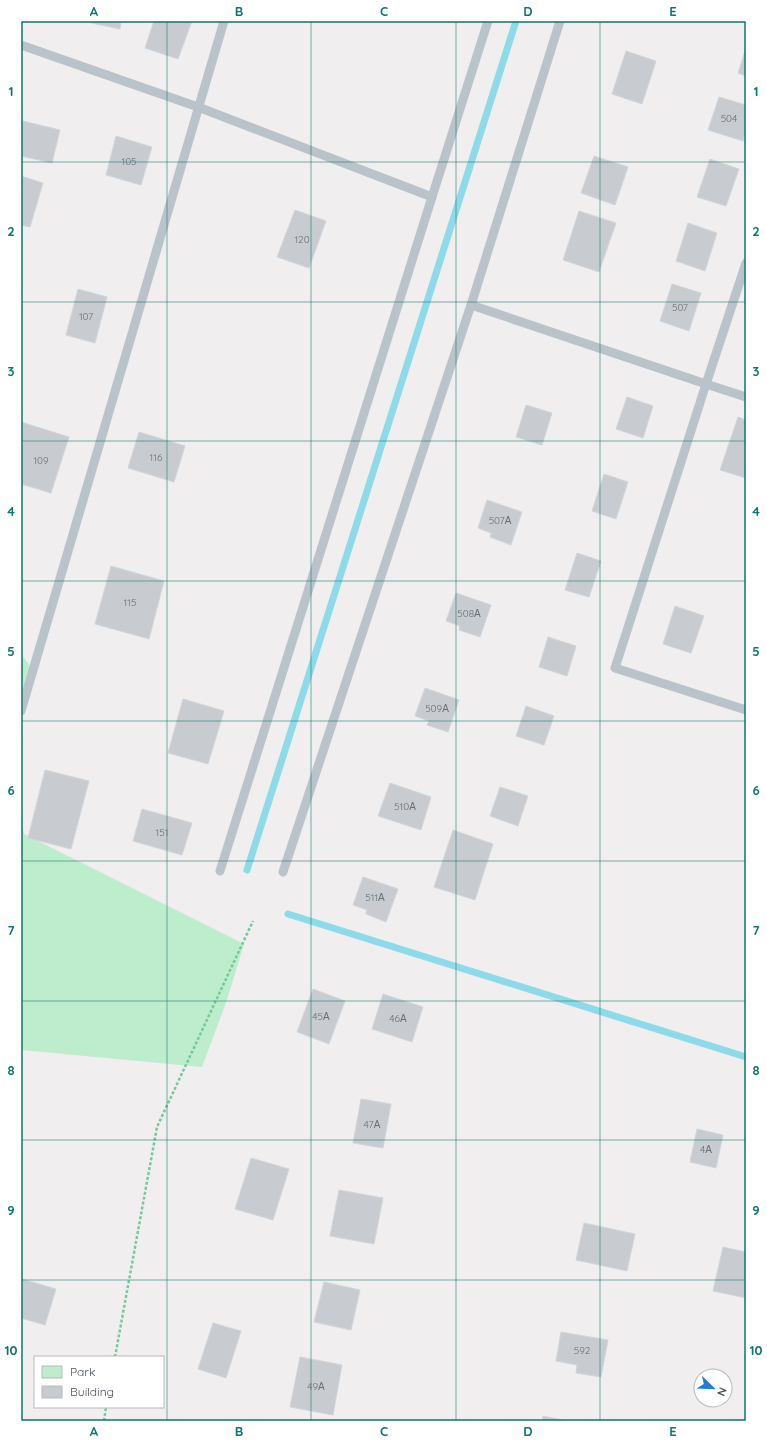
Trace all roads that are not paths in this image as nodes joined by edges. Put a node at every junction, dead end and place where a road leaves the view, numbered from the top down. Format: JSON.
{"nodes":[{"id":1,"x":224,"y":21,"type":"edge"},
{"id":2,"x":488,"y":21,"type":"edge"},
{"id":3,"x":560,"y":21,"type":"edge"},
{"id":4,"x":21,"y":44,"type":"edge"},
{"id":5,"x":198,"y":107,"type":"junction"},
{"id":6,"x":432,"y":196,"type":"junction"},
{"id":7,"x":746,"y":263,"type":"edge"},
{"id":8,"x":471,"y":306,"type":"junction"},
{"id":9,"x":706,"y":384,"type":"junction"},
{"id":10,"x":746,"y":397,"type":"edge"},
{"id":11,"x":746,"y":710,"type":"edge"},
{"id":12,"x":21,"y":711,"type":"edge"},
{"id":13,"x":220,"y":871,"type":"dead end"},
{"id":14,"x":283,"y":872,"type":"dead end"}],
"edges":[{"from":1,"to":5,"type":"lane"},
{"from":2,"to":6,"type":"lane"},
{"from":3,"to":8,"type":"lane"},
{"from":4,"to":5,"type":"lane"},
{"from":5,"to":6,"type":"lane"},
{"from":5,"to":12,"type":"lane"},
{"from":6,"to":13,"type":"lane"},
{"from":7,"to":9,"type":"lane"},
{"from":8,"to":9,"type":"lane"},
{"from":8,"to":14,"type":"lane"},
{"from":9,"to":10,"type":"lane"},
{"from":9,"to":11,"type":"lane"}]}
